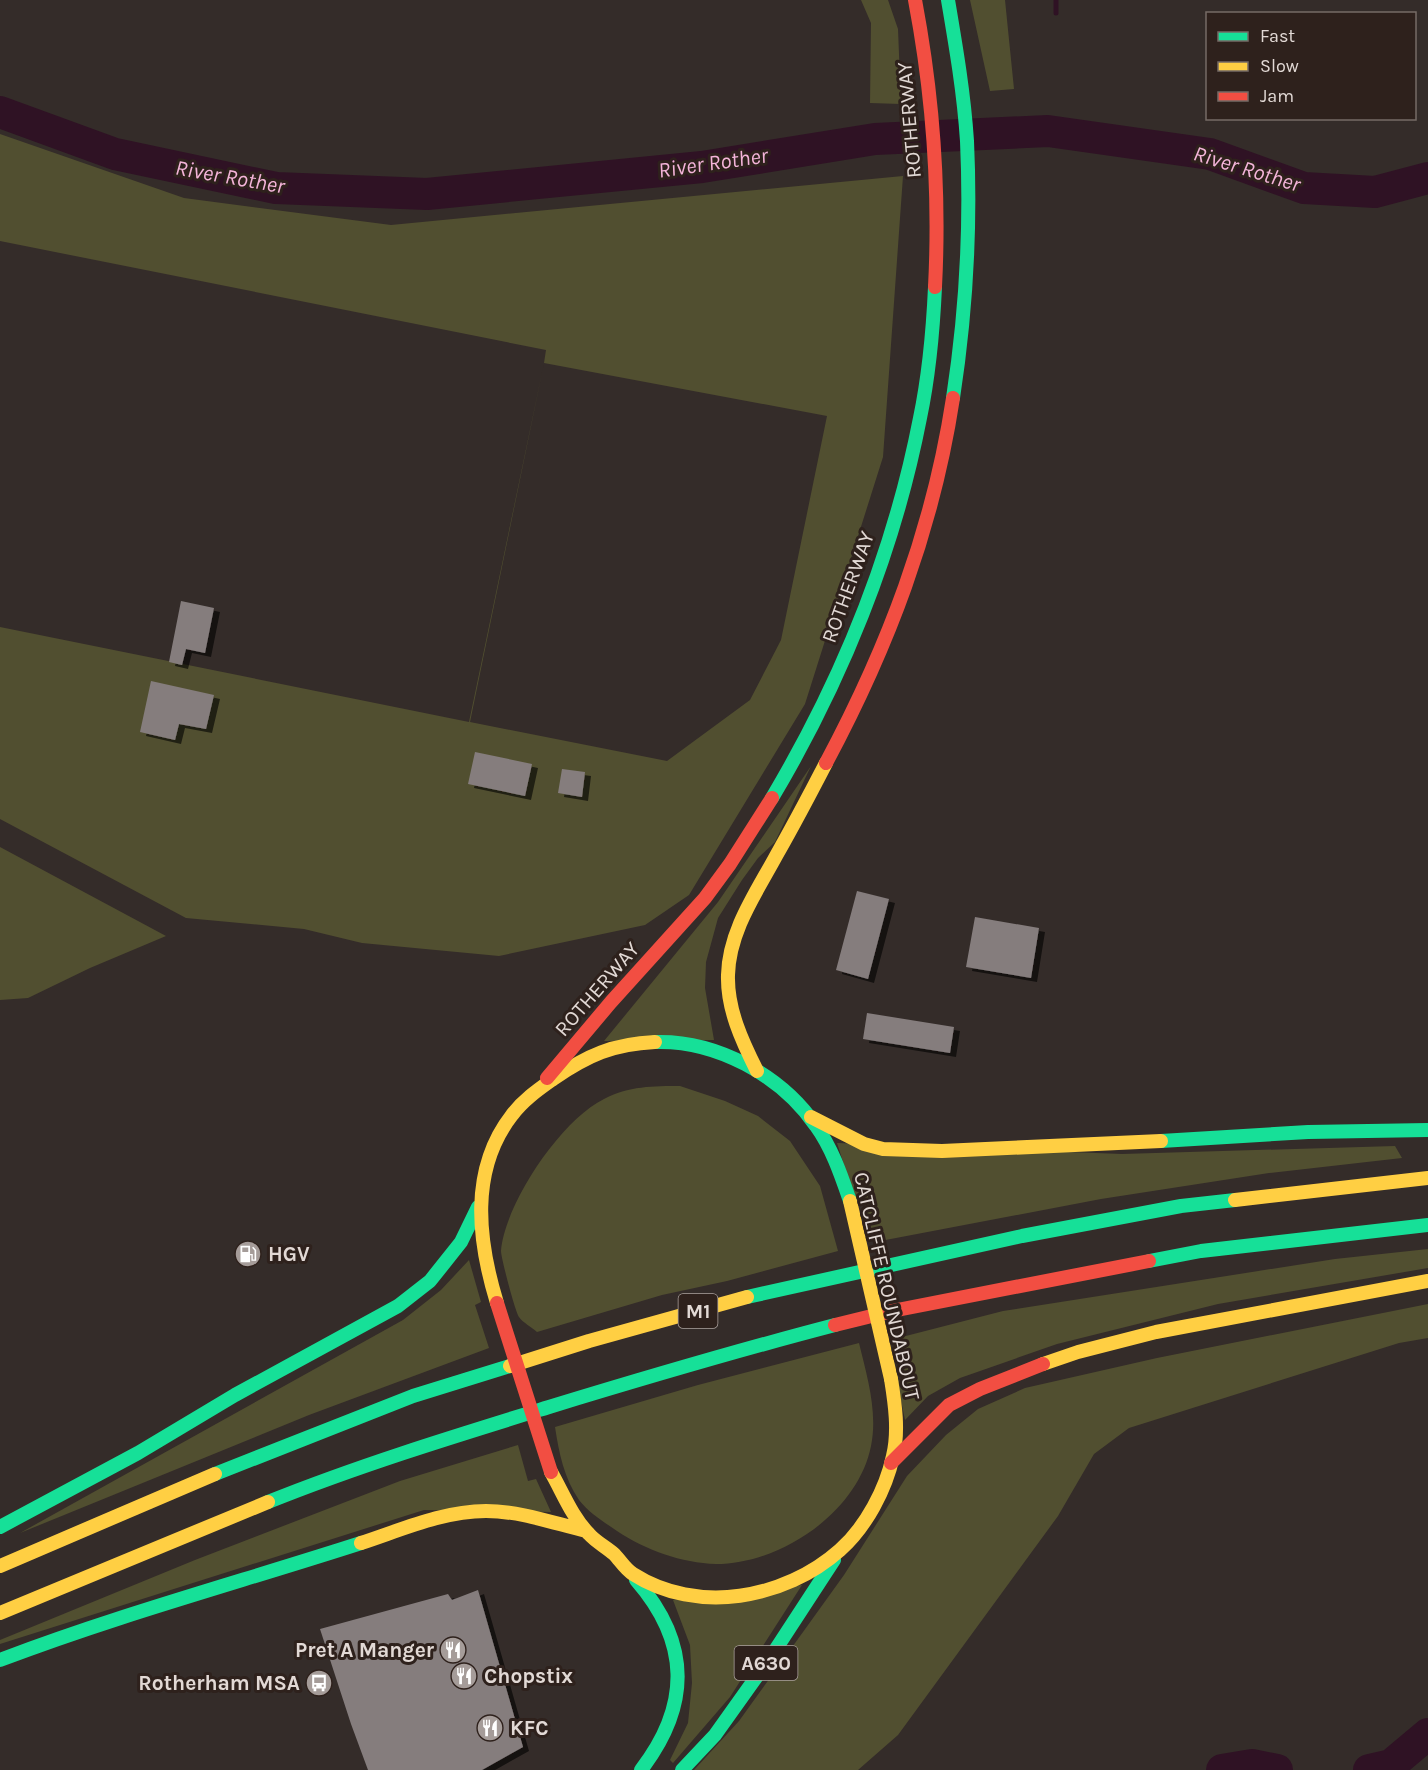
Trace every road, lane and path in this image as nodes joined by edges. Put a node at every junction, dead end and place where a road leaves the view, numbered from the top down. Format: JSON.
{"nodes":[{"id":1,"x":915,"y":0,"type":"edge"},
{"id":2,"x":948,"y":0,"type":"edge"},
{"id":3,"x":757,"y":1071,"type":"junction"},
{"id":4,"x":535,"y":1093,"type":"junction"},
{"id":5,"x":811,"y":1117,"type":"junction"},
{"id":6,"x":1428,"y":1130,"type":"edge"},
{"id":7,"x":1428,"y":1178,"type":"edge"},
{"id":8,"x":480,"y":1204,"type":"junction"},
{"id":9,"x":1428,"y":1225,"type":"edge"},
{"id":10,"x":1428,"y":1281,"type":"edge"},
{"id":11,"x":891,"y":1463,"type":"junction"},
{"id":12,"x":0,"y":1527,"type":"edge"},
{"id":13,"x":586,"y":1531,"type":"junction"},
{"id":14,"x":840,"y":1550,"type":"junction"},
{"id":15,"x":0,"y":1566,"type":"edge"},
{"id":16,"x":630,"y":1573,"type":"junction"},
{"id":17,"x":0,"y":1613,"type":"edge"},
{"id":18,"x":0,"y":1660,"type":"edge"},
{"id":19,"x":641,"y":1770,"type":"edge"},
{"id":20,"x":682,"y":1770,"type":"edge"}],
"edges":[{"from":1,"to":4,"type":"main road","name":"ROTHERWAY"},
{"from":2,"to":3,"type":"main road"},
{"from":3,"to":4,"type":"main road","name":"CATCLIFFE ROUNDABOUT"},
{"from":3,"to":5,"type":"main road","name":"CATCLIFFE ROUNDABOUT"},
{"from":4,"to":8,"type":"main road","name":"CATCLIFFE ROUNDABOUT"},
{"from":5,"to":6,"type":"main road"},
{"from":5,"to":11,"type":"main road","name":"CATCLIFFE ROUNDABOUT","bridge":true},
{"from":7,"to":15,"type":"main road","number":"M1"},
{"from":8,"to":12,"type":"main road"},
{"from":8,"to":13,"type":"main road","name":"CATCLIFFE ROUNDABOUT","bridge":true},
{"from":9,"to":17,"type":"main road","number":"M1"},
{"from":10,"to":11,"type":"main road"},
{"from":11,"to":14,"type":"main road","name":"CATCLIFFE ROUNDABOUT"},
{"from":13,"to":16,"type":"main road","name":"CATCLIFFE ROUNDABOUT"},
{"from":13,"to":18,"type":"main road"},
{"from":14,"to":16,"type":"main road","name":"CATCLIFFE ROUNDABOUT"},
{"from":14,"to":20,"type":"main road","number":"A630"},
{"from":16,"to":19,"type":"main road"}]}
